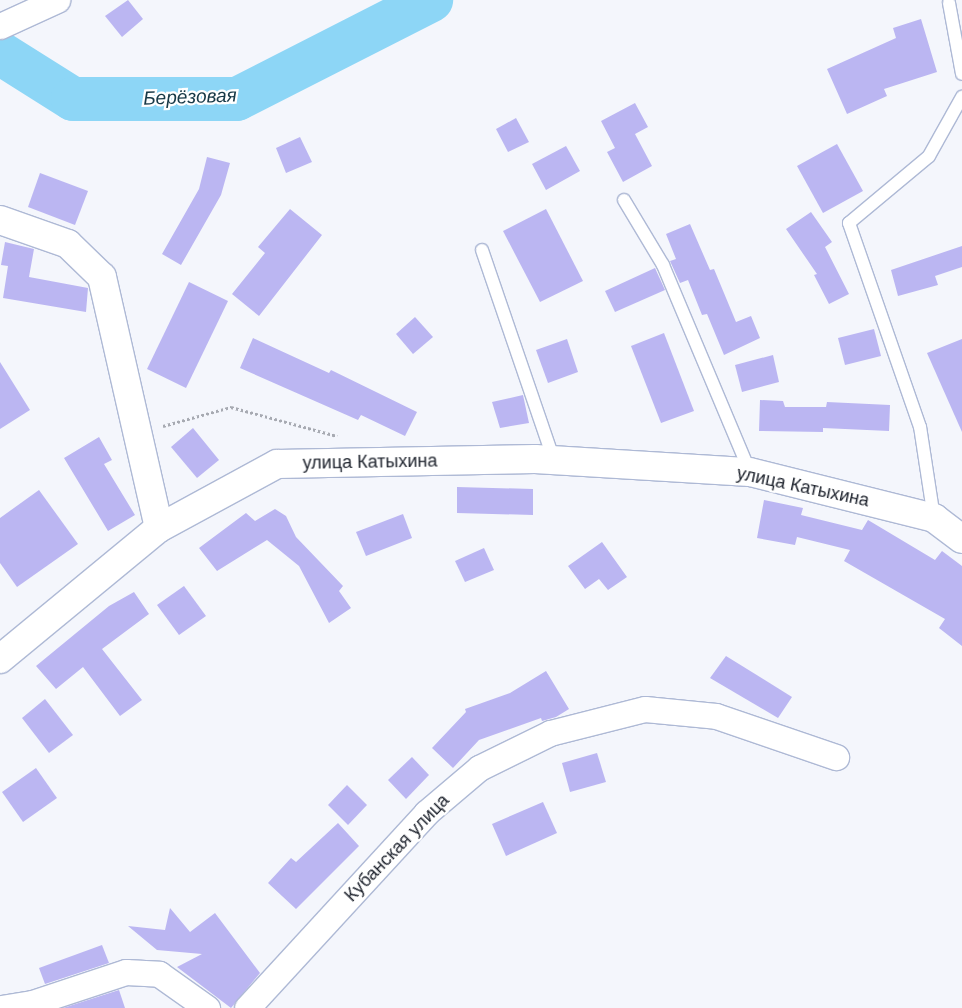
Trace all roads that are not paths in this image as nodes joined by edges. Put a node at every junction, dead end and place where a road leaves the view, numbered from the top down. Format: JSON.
{"nodes":[{"id":1,"x":57,"y":0,"type":"edge"},
{"id":2,"x":949,"y":3,"type":"dead end"},
{"id":3,"x":0,"y":26,"type":"edge"},
{"id":4,"x":962,"y":74,"type":"edge"},
{"id":5,"x":962,"y":97,"type":"edge"},
{"id":6,"x":624,"y":200,"type":"dead end"},
{"id":7,"x":0,"y":220,"type":"edge"},
{"id":8,"x":482,"y":250,"type":"dead end"},
{"id":9,"x":554,"y":460,"type":"junction"},
{"id":10,"x":750,"y":472,"type":"junction"},
{"id":11,"x":934,"y":518,"type":"junction"},
{"id":12,"x":159,"y":528,"type":"junction"},
{"id":13,"x":962,"y":539,"type":"edge"},
{"id":14,"x":0,"y":659,"type":"edge"},
{"id":15,"x":836,"y":757,"type":"dead end"},
{"id":16,"x":1,"y":1008,"type":"edge"},
{"id":17,"x":208,"y":1008,"type":"edge"},
{"id":18,"x":247,"y":1008,"type":"edge"}],
"edges":[{"from":1,"to":3,"type":"street"},
{"from":2,"to":4,"type":"lane"},
{"from":5,"to":11,"type":"lane"},
{"from":6,"to":10,"type":"lane"},
{"from":7,"to":12,"type":"street"},
{"from":8,"to":9,"type":"lane"},
{"from":9,"to":10,"type":"street","name":"улица Катыхина"},
{"from":9,"to":12,"type":"street","name":"улица Катыхина"},
{"from":10,"to":11,"type":"street","name":"улица Катыхина"},
{"from":11,"to":13,"type":"street","name":"улица Катыхина"},
{"from":12,"to":14,"type":"street","name":"улица Катыхина"},
{"from":15,"to":18,"type":"street","name":"Кубанская улица"},
{"from":16,"to":17,"type":"street"}]}
